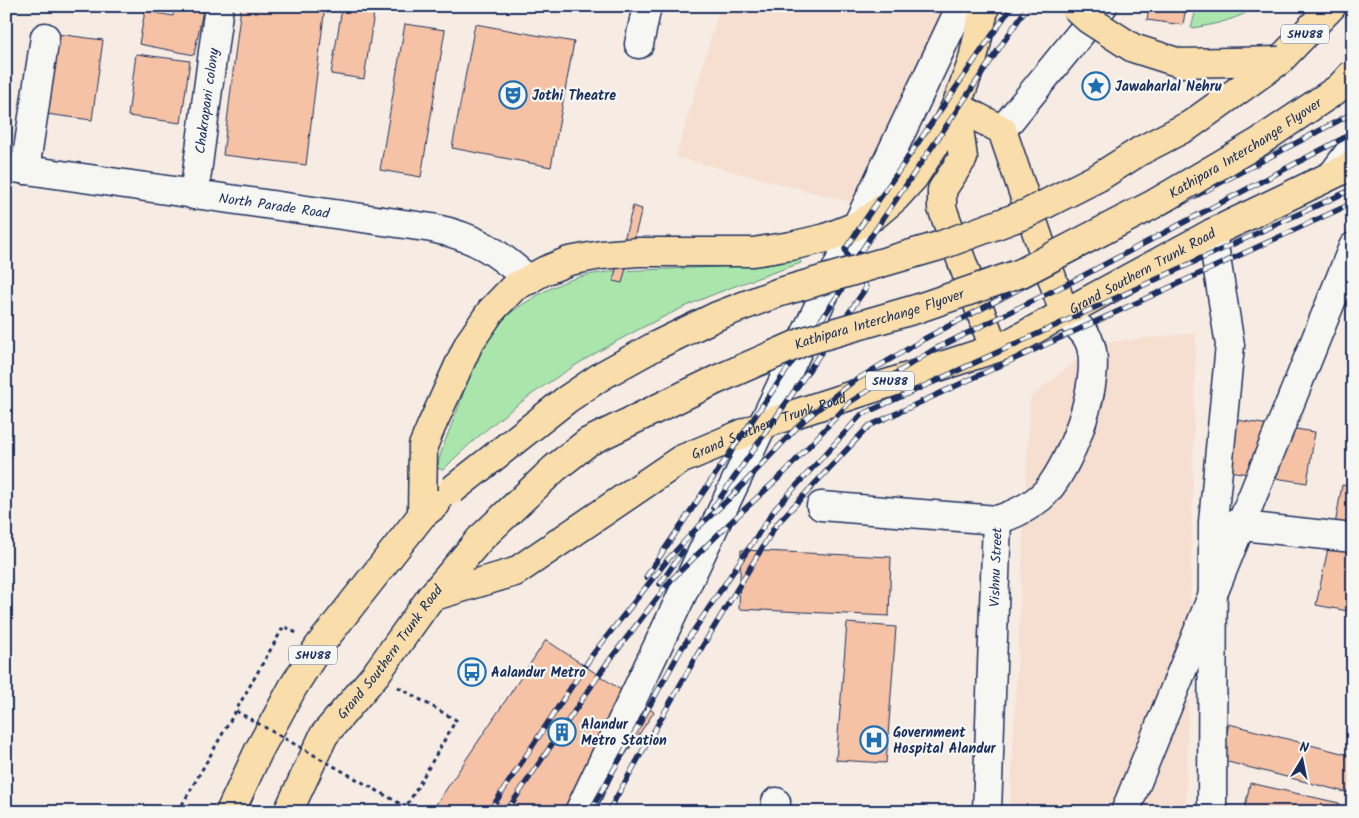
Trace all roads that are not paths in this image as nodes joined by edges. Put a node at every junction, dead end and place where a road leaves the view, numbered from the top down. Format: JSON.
{"nodes":[{"id":1,"x":219,"y":6,"type":"edge"},
{"id":2,"x":647,"y":6,"type":"edge"},
{"id":3,"x":961,"y":6,"type":"edge"},
{"id":4,"x":985,"y":6,"type":"edge"},
{"id":5,"x":1074,"y":6,"type":"edge"},
{"id":6,"x":1103,"y":6,"type":"edge"},
{"id":7,"x":1332,"y":6,"type":"edge"},
{"id":8,"x":45,"y":38,"type":"dead end"},
{"id":9,"x":639,"y":44,"type":"dead end"},
{"id":10,"x":1279,"y":61,"type":"junction"},
{"id":11,"x":1353,"y":73,"type":"edge"},
{"id":12,"x":956,"y":106,"type":"junction"},
{"id":13,"x":1002,"y":130,"type":"junction"},
{"id":14,"x":1353,"y":147,"type":"edge"},
{"id":15,"x":16,"y":168,"type":"edge"},
{"id":16,"x":1343,"y":170,"type":"edge"},
{"id":17,"x":194,"y":194,"type":"junction"},
{"id":18,"x":1212,"y":234,"type":"junction"},
{"id":19,"x":1353,"y":247,"type":"edge"},
{"id":20,"x":529,"y":280,"type":"junction"},
{"id":21,"x":1064,"y":313,"type":"junction"},
{"id":22,"x":994,"y":348,"type":"junction"},
{"id":23,"x":821,"y":506,"type":"dead end"},
{"id":24,"x":422,"y":515,"type":"junction"},
{"id":25,"x":997,"y":520,"type":"junction"},
{"id":26,"x":1213,"y":522,"type":"junction"},
{"id":27,"x":1353,"y":538,"type":"edge"},
{"id":28,"x":431,"y":597,"type":"junction"},
{"id":29,"x":230,"y":812,"type":"edge"},
{"id":30,"x":288,"y":812,"type":"edge"},
{"id":31,"x":579,"y":812,"type":"edge"},
{"id":32,"x":987,"y":812,"type":"edge"},
{"id":33,"x":1125,"y":812,"type":"edge"},
{"id":34,"x":1212,"y":812,"type":"edge"}],
"edges":[{"from":1,"to":17,"type":"street","name":"Chakrapani colony"},
{"from":2,"to":9,"type":"street"},
{"from":3,"to":31,"type":"street"},
{"from":4,"to":12,"type":"main road"},
{"from":5,"to":10,"type":"main road","bridge":true},
{"from":6,"to":13,"type":"street"},
{"from":7,"to":10,"type":"main road","number":"SHU88"},
{"from":8,"to":15,"type":"street"},
{"from":10,"to":24,"type":"main road","number":"SHU88","bridge":true},
{"from":11,"to":28,"type":"main road","name":"Kathipara Interchange Flyover","bridge":true},
{"from":12,"to":13,"type":"main road"},
{"from":12,"to":20,"type":"main road"},
{"from":12,"to":22,"type":"main road"},
{"from":13,"to":21,"type":"main road"},
{"from":14,"to":16,"type":"street"},
{"from":15,"to":17,"type":"street","name":"North Parade Road"},
{"from":16,"to":18,"type":"main road","name":"Grand Southern Trunk Road","number":"SHU88"},
{"from":17,"to":20,"type":"street","name":"North Parade Road"},
{"from":18,"to":21,"type":"main road","name":"Grand Southern Trunk Road","number":"SHU88"},
{"from":18,"to":26,"type":"street"},
{"from":19,"to":33,"type":"street"},
{"from":20,"to":24,"type":"main road"},
{"from":21,"to":22,"type":"main road","name":"Grand Southern Trunk Road","number":"SHU88"},
{"from":21,"to":25,"type":"street","name":"Vishnu Street"},
{"from":22,"to":28,"type":"main road","name":"Grand Southern Trunk Road","number":"SHU88"},
{"from":23,"to":25,"type":"street"},
{"from":24,"to":29,"type":"main road","number":"SHU88"},
{"from":25,"to":32,"type":"street","name":"Vishnu Street"},
{"from":26,"to":27,"type":"street"},
{"from":26,"to":34,"type":"street"},
{"from":28,"to":30,"type":"main road","name":"Grand Southern Trunk Road"}]}
